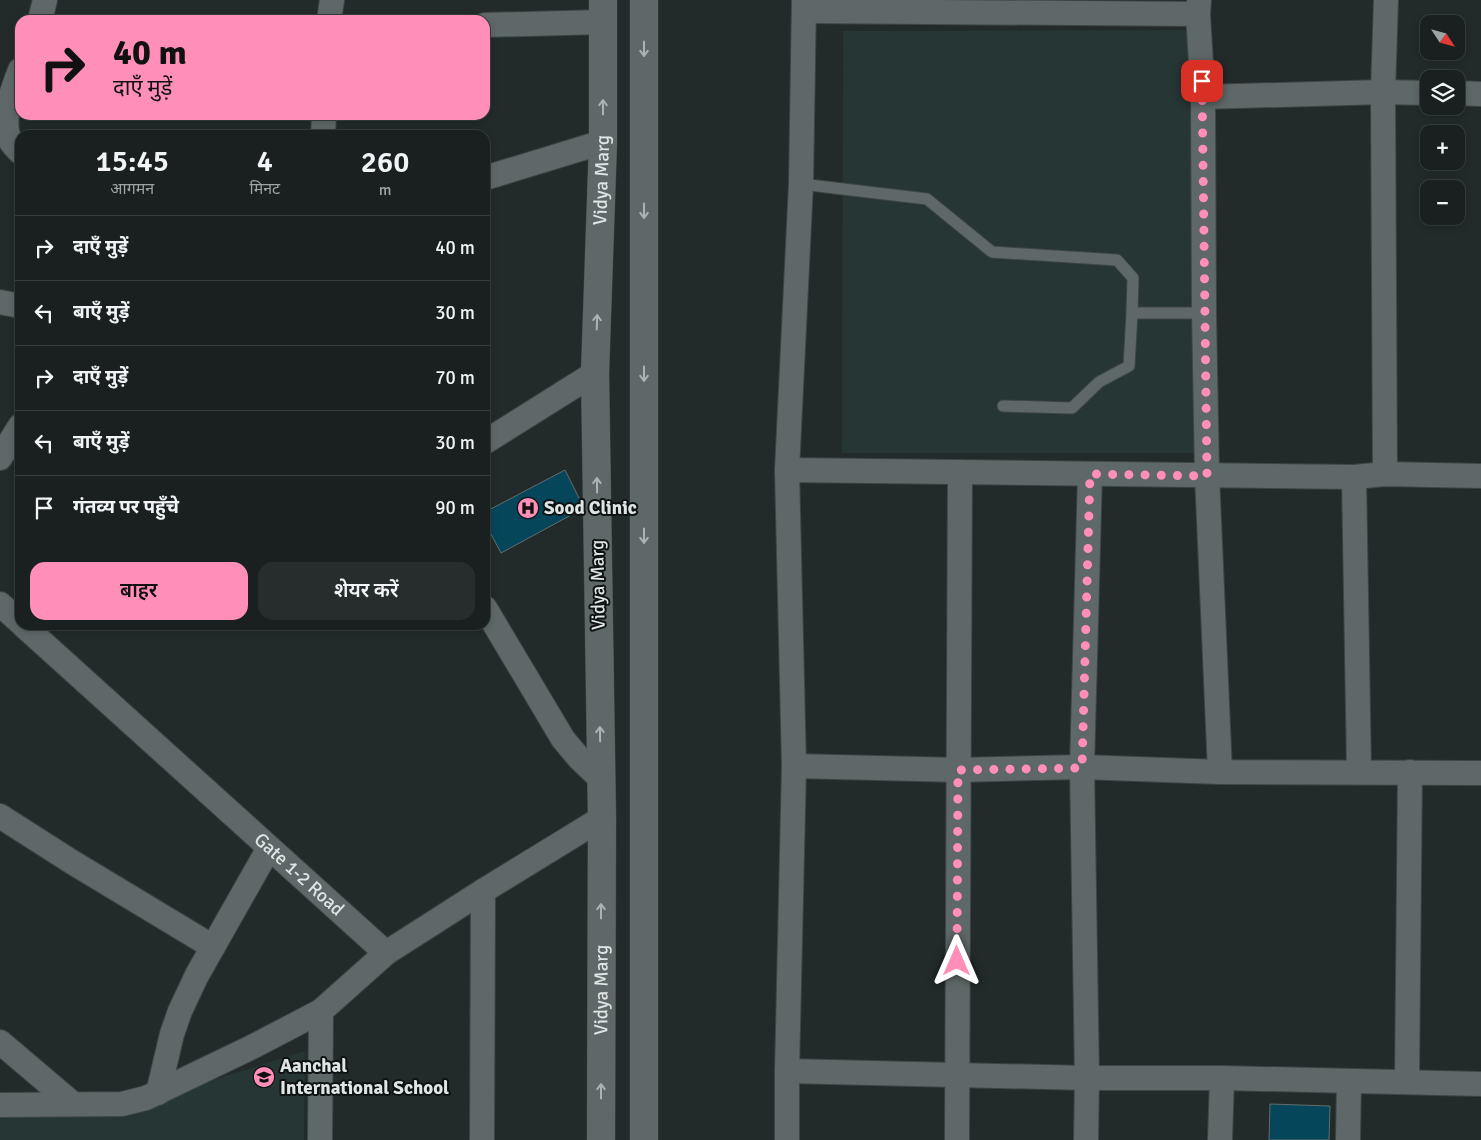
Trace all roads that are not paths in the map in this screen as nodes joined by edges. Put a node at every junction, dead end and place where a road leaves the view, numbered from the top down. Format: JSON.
{"nodes":[{"id":1,"x":45,"y":0,"type":"edge"},
{"id":2,"x":332,"y":0,"type":"edge"},
{"id":3,"x":644,"y":0,"type":"edge"},
{"id":4,"x":1386,"y":0,"type":"edge"},
{"id":5,"x":804,"y":6,"type":"edge"},
{"id":6,"x":1198,"y":7,"type":"edge"},
{"id":7,"x":603,"y":11,"type":"edge"},
{"id":8,"x":41,"y":15,"type":"edge"},
{"id":9,"x":330,"y":15,"type":"edge"},
{"id":10,"x":490,"y":24,"type":"edge"},
{"id":11,"x":15,"y":84,"type":"edge"},
{"id":12,"x":1383,"y":92,"type":"junction"},
{"id":13,"x":1420,"y":93,"type":"edge"},
{"id":14,"x":1465,"y":94,"type":"edge"},
{"id":15,"x":1481,"y":94,"type":"edge"},
{"id":16,"x":1203,"y":98,"type":"junction"},
{"id":17,"x":603,"y":142,"type":"junction"},
{"id":18,"x":15,"y":146,"type":"edge"},
{"id":19,"x":490,"y":176,"type":"edge"},
{"id":20,"x":801,"y":184,"type":"junction"},
{"id":21,"x":0,"y":302,"type":"edge"},
{"id":22,"x":15,"y":305,"type":"edge"},
{"id":23,"x":1132,"y":313,"type":"junction"},
{"id":24,"x":1204,"y":313,"type":"junction"},
{"id":25,"x":595,"y":373,"type":"junction"},
{"id":26,"x":1003,"y":406,"type":"dead end"},
{"id":27,"x":15,"y":434,"type":"edge"},
{"id":28,"x":490,"y":439,"type":"edge"},
{"id":29,"x":0,"y":458,"type":"edge"},
{"id":30,"x":787,"y":470,"type":"junction"},
{"id":31,"x":960,"y":472,"type":"junction"},
{"id":32,"x":1090,"y":474,"type":"junction"},
{"id":33,"x":1386,"y":474,"type":"junction"},
{"id":34,"x":1207,"y":476,"type":"junction"},
{"id":35,"x":1481,"y":476,"type":"edge"},
{"id":36,"x":1354,"y":477,"type":"junction"},
{"id":37,"x":0,"y":604,"type":"edge"},
{"id":38,"x":490,"y":616,"type":"edge"},
{"id":39,"x":15,"y":618,"type":"edge"},
{"id":40,"x":29,"y":630,"type":"edge"},
{"id":41,"x":794,"y":766,"type":"junction"},
{"id":42,"x":1082,"y":768,"type":"junction"},
{"id":43,"x":958,"y":770,"type":"junction"},
{"id":44,"x":1359,"y":771,"type":"junction"},
{"id":45,"x":1220,"y":772,"type":"junction"},
{"id":46,"x":1410,"y":772,"type":"junction"},
{"id":47,"x":1481,"y":772,"type":"edge"},
{"id":48,"x":601,"y":780,"type":"junction"},
{"id":49,"x":0,"y":816,"type":"edge"},
{"id":50,"x":602,"y":818,"type":"junction"},
{"id":51,"x":270,"y":848,"type":"junction"},
{"id":52,"x":483,"y":891,"type":"junction"},
{"id":53,"x":213,"y":947,"type":"junction"},
{"id":54,"x":386,"y":953,"type":"junction"},
{"id":55,"x":321,"y":1011,"type":"junction"},
{"id":56,"x":0,"y":1042,"type":"edge"},
{"id":57,"x":787,"y":1071,"type":"junction"},
{"id":58,"x":956,"y":1075,"type":"junction"},
{"id":59,"x":1087,"y":1078,"type":"junction"},
{"id":60,"x":1222,"y":1078,"type":"junction"},
{"id":61,"x":1348,"y":1081,"type":"junction"},
{"id":62,"x":1406,"y":1082,"type":"junction"},
{"id":63,"x":1481,"y":1084,"type":"edge"},
{"id":64,"x":158,"y":1093,"type":"junction"},
{"id":65,"x":72,"y":1104,"type":"junction"},
{"id":66,"x":0,"y":1105,"type":"edge"},
{"id":67,"x":320,"y":1140,"type":"edge"},
{"id":68,"x":482,"y":1140,"type":"edge"},
{"id":69,"x":601,"y":1140,"type":"edge"},
{"id":70,"x":644,"y":1140,"type":"edge"},
{"id":71,"x":787,"y":1140,"type":"edge"},
{"id":72,"x":957,"y":1140,"type":"edge"},
{"id":73,"x":1086,"y":1140,"type":"edge"},
{"id":74,"x":1220,"y":1140,"type":"edge"},
{"id":75,"x":1348,"y":1140,"type":"edge"}],
"edges":[{"from":1,"to":8,"type":"street"},
{"from":2,"to":9,"type":"street"},
{"from":3,"to":70,"type":"main road","one_way":true},
{"from":4,"to":12,"type":"street"},
{"from":5,"to":6,"type":"street"},
{"from":5,"to":20,"type":"street"},
{"from":6,"to":16,"type":"street"},
{"from":7,"to":10,"type":"street"},
{"from":17,"to":7,"type":"main road","name":"Vidya Marg","one_way":true},
{"from":11,"to":18,"type":"street"},
{"from":12,"to":13,"type":"street"},
{"from":12,"to":16,"type":"street"},
{"from":12,"to":33,"type":"street"},
{"from":14,"to":15,"type":"street"},
{"from":16,"to":24,"type":"street"},
{"from":17,"to":19,"type":"street"},
{"from":25,"to":17,"type":"main road","name":"Vidya Marg","one_way":true},
{"from":20,"to":23,"type":"lane"},
{"from":20,"to":30,"type":"street"},
{"from":21,"to":22,"type":"street"},
{"from":23,"to":24,"type":"lane"},
{"from":23,"to":26,"type":"lane"},
{"from":24,"to":34,"type":"street"},
{"from":25,"to":28,"type":"street"},
{"from":48,"to":25,"type":"main road","name":"Vidya Marg","one_way":true},
{"from":27,"to":29,"type":"street"},
{"from":30,"to":31,"type":"street"},
{"from":30,"to":41,"type":"street"},
{"from":31,"to":32,"type":"street"},
{"from":31,"to":43,"type":"street"},
{"from":32,"to":34,"type":"street"},
{"from":32,"to":42,"type":"street"},
{"from":33,"to":35,"type":"street"},
{"from":33,"to":36,"type":"street"},
{"from":34,"to":36,"type":"street"},
{"from":34,"to":45,"type":"street"},
{"from":36,"to":44,"type":"street"},
{"from":37,"to":39,"type":"street"},
{"from":38,"to":48,"type":"street"},
{"from":40,"to":51,"type":"street","name":"Gate 1-2 Road"},
{"from":41,"to":43,"type":"street"},
{"from":41,"to":57,"type":"street"},
{"from":42,"to":43,"type":"street"},
{"from":42,"to":45,"type":"street"},
{"from":42,"to":59,"type":"street"},
{"from":43,"to":58,"type":"street"},
{"from":44,"to":45,"type":"street"},
{"from":44,"to":46,"type":"street"},
{"from":46,"to":47,"type":"street"},
{"from":46,"to":62,"type":"street"},
{"from":48,"to":50,"type":"main road","name":"Vidya Marg"},
{"from":49,"to":53,"type":"street"},
{"from":50,"to":52,"type":"street"},
{"from":69,"to":50,"type":"main road","name":"Vidya Marg","one_way":true},
{"from":51,"to":53,"type":"street"},
{"from":51,"to":54,"type":"street","name":"Gate 1-2 Road"},
{"from":52,"to":54,"type":"street"},
{"from":52,"to":68,"type":"street"},
{"from":53,"to":64,"type":"street"},
{"from":54,"to":55,"type":"street"},
{"from":55,"to":64,"type":"street"},
{"from":55,"to":67,"type":"street"},
{"from":56,"to":65,"type":"street"},
{"from":57,"to":58,"type":"street"},
{"from":57,"to":71,"type":"street"},
{"from":58,"to":59,"type":"street"},
{"from":58,"to":72,"type":"street"},
{"from":59,"to":60,"type":"street"},
{"from":59,"to":73,"type":"street"},
{"from":60,"to":61,"type":"street"},
{"from":60,"to":74,"type":"street"},
{"from":61,"to":62,"type":"street"},
{"from":61,"to":75,"type":"street"},
{"from":62,"to":63,"type":"street"},
{"from":64,"to":65,"type":"street"},
{"from":65,"to":66,"type":"street"}]}
